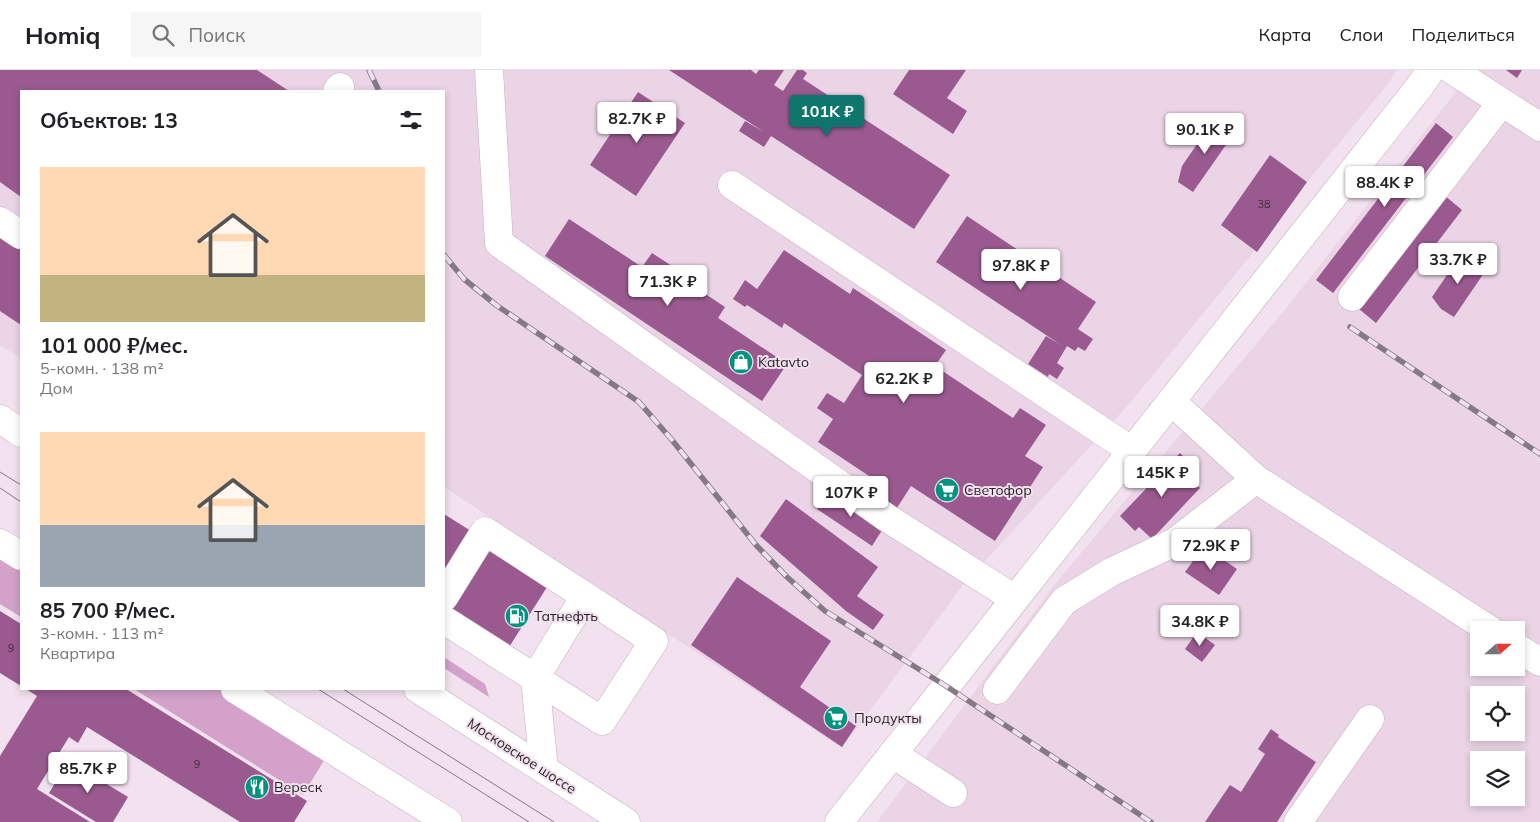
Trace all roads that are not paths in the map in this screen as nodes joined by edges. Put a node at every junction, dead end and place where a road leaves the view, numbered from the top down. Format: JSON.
{"nodes":[{"id":1,"x":489,"y":70,"type":"edge"},
{"id":2,"x":1431,"y":70,"type":"edge"},
{"id":3,"x":1452,"y":70,"type":"edge"},
{"id":4,"x":1502,"y":102,"type":"junction"},
{"id":5,"x":1540,"y":127,"type":"edge"},
{"id":6,"x":732,"y":185,"type":"dead end"},
{"id":7,"x":0,"y":221,"type":"edge"},
{"id":8,"x":20,"y":234,"type":"edge"},
{"id":9,"x":1352,"y":297,"type":"dead end"},
{"id":10,"x":1171,"y":401,"type":"junction"},
{"id":11,"x":0,"y":419,"type":"edge"},
{"id":12,"x":20,"y":432,"type":"edge"},
{"id":13,"x":1132,"y":451,"type":"junction"},
{"id":14,"x":1256,"y":479,"type":"junction"},
{"id":15,"x":0,"y":543,"type":"edge"},
{"id":16,"x":20,"y":555,"type":"edge"},
{"id":17,"x":445,"y":595,"type":"edge"},
{"id":18,"x":585,"y":596,"type":"junction"},
{"id":19,"x":1015,"y":598,"type":"junction"},
{"id":20,"x":445,"y":621,"type":"edge"},
{"id":21,"x":1476,"y":621,"type":"edge"},
{"id":22,"x":1525,"y":653,"type":"edge"},
{"id":23,"x":1540,"y":662,"type":"edge"},
{"id":24,"x":535,"y":678,"type":"junction"},
{"id":25,"x":237,"y":690,"type":"edge"},
{"id":26,"x":420,"y":690,"type":"edge"},
{"id":27,"x":997,"y":690,"type":"dead end"},
{"id":28,"x":1370,"y":719,"type":"dead end"},
{"id":29,"x":893,"y":754,"type":"junction"},
{"id":30,"x":544,"y":770,"type":"junction"},
{"id":31,"x":953,"y":793,"type":"dead end"},
{"id":32,"x":448,"y":822,"type":"edge"},
{"id":33,"x":626,"y":822,"type":"edge"},
{"id":34,"x":839,"y":822,"type":"edge"},
{"id":35,"x":1298,"y":822,"type":"edge"}],
"edges":[{"from":1,"to":19,"type":"main road"},
{"from":2,"to":10,"type":"main road"},
{"from":3,"to":4,"type":"main road"},
{"from":4,"to":5,"type":"main road"},
{"from":4,"to":9,"type":"main road"},
{"from":6,"to":13,"type":"main road"},
{"from":7,"to":8,"type":"main road"},
{"from":10,"to":13,"type":"main road"},
{"from":10,"to":14,"type":"main road"},
{"from":11,"to":12,"type":"main road"},
{"from":13,"to":19,"type":"main road"},
{"from":14,"to":21,"type":"main road"},
{"from":14,"to":27,"type":"main road"},
{"from":15,"to":16,"type":"main road"},
{"from":17,"to":18,"type":"main road"},
{"from":18,"to":24,"type":"main road"},
{"from":18,"to":24,"type":"main road"},
{"from":19,"to":29,"type":"main road"},
{"from":20,"to":24,"type":"main road"},
{"from":22,"to":23,"type":"main road"},
{"from":24,"to":30,"type":"main road"},
{"from":25,"to":32,"type":"main road"},
{"from":26,"to":30,"type":"main road","name":"Московское шоссе"},
{"from":28,"to":35,"type":"main road"},
{"from":29,"to":31,"type":"main road"},
{"from":29,"to":34,"type":"main road"},
{"from":30,"to":33,"type":"main road","name":"Московское шоссе"}]}
